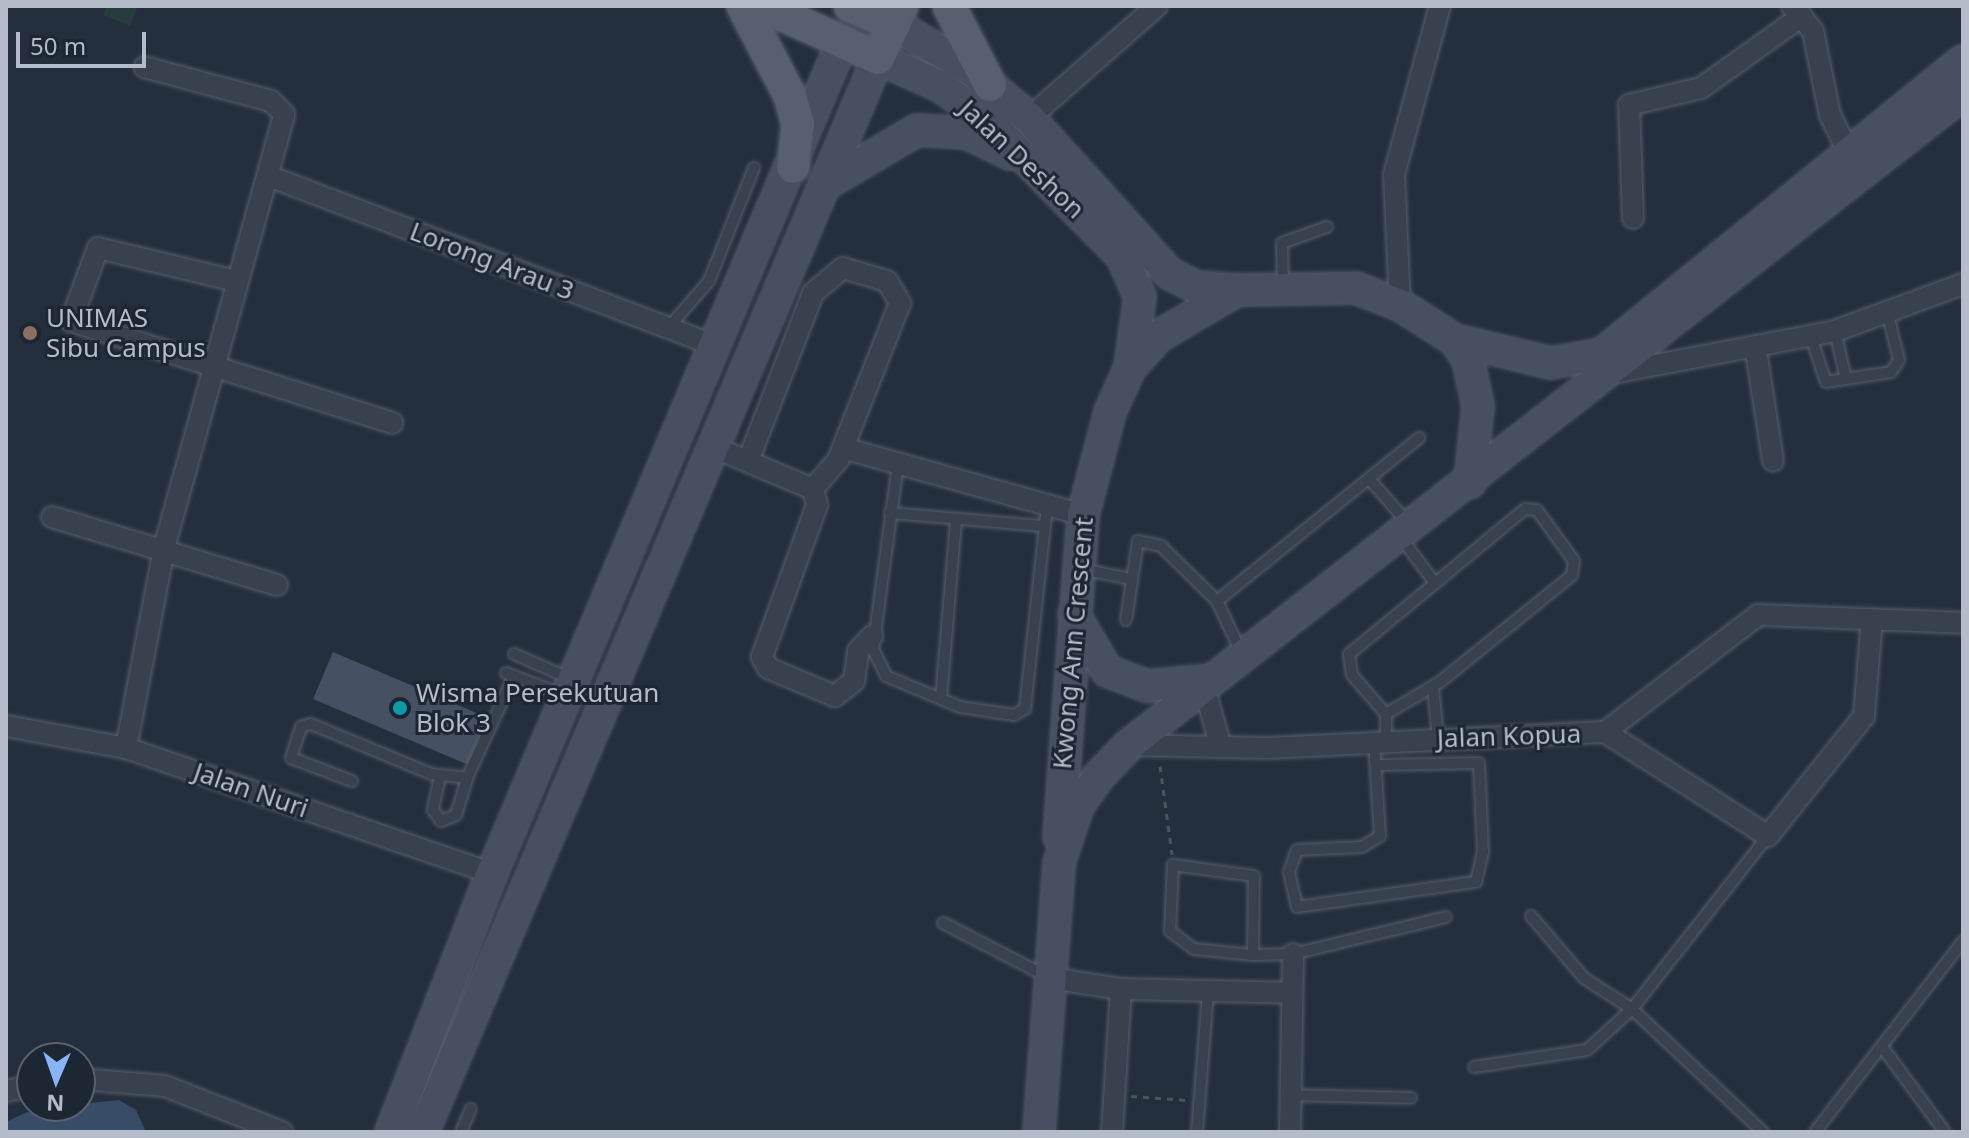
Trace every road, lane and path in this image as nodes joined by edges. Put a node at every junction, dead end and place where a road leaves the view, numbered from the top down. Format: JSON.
{"nodes":[{"id":1,"x":743,"y":6,"type":"edge"},
{"id":2,"x":763,"y":6,"type":"edge"},
{"id":3,"x":949,"y":6,"type":"edge"},
{"id":4,"x":1157,"y":6,"type":"edge"},
{"id":5,"x":1440,"y":6,"type":"edge"},
{"id":6,"x":855,"y":7,"type":"edge"},
{"id":7,"x":1797,"y":11,"type":"edge"},
{"id":8,"x":898,"y":15,"type":"edge"},
{"id":9,"x":842,"y":43,"type":"junction"},
{"id":10,"x":878,"y":58,"type":"junction"},
{"id":11,"x":1963,"y":61,"type":"edge"},
{"id":12,"x":144,"y":67,"type":"dead end"},
{"id":13,"x":990,"y":85,"type":"junction"},
{"id":14,"x":1963,"y":94,"type":"edge"},
{"id":15,"x":1029,"y":118,"type":"junction"},
{"id":16,"x":1849,"y":153,"type":"junction"},
{"id":17,"x":793,"y":167,"type":"junction"},
{"id":18,"x":754,"y":168,"type":"dead end"},
{"id":19,"x":1040,"y":169,"type":"junction"},
{"id":20,"x":271,"y":177,"type":"junction"},
{"id":21,"x":824,"y":185,"type":"junction"},
{"id":22,"x":1633,"y":218,"type":"dead end"},
{"id":23,"x":1327,"y":227,"type":"dead end"},
{"id":24,"x":236,"y":281,"type":"junction"},
{"id":25,"x":1963,"y":284,"type":"edge"},
{"id":26,"x":1283,"y":285,"type":"junction"},
{"id":27,"x":1237,"y":290,"type":"junction"},
{"id":28,"x":1400,"y":305,"type":"junction"},
{"id":29,"x":1888,"y":315,"type":"junction"},
{"id":30,"x":669,"y":327,"type":"junction"},
{"id":31,"x":1835,"y":331,"type":"junction"},
{"id":32,"x":1811,"y":337,"type":"junction"},
{"id":33,"x":1455,"y":340,"type":"junction"},
{"id":34,"x":713,"y":345,"type":"junction"},
{"id":35,"x":1756,"y":351,"type":"junction"},
{"id":36,"x":213,"y":364,"type":"junction"},
{"id":37,"x":1130,"y":368,"type":"junction"},
{"id":38,"x":1613,"y":373,"type":"junction"},
{"id":39,"x":1846,"y":379,"type":"junction"},
{"id":40,"x":392,"y":423,"type":"dead end"},
{"id":41,"x":1419,"y":438,"type":"dead end"},
{"id":42,"x":711,"y":446,"type":"junction"},
{"id":43,"x":843,"y":448,"type":"junction"},
{"id":44,"x":748,"y":461,"type":"junction"},
{"id":45,"x":1773,"y":461,"type":"dead end"},
{"id":46,"x":898,"y":464,"type":"junction"},
{"id":47,"x":1370,"y":480,"type":"junction"},
{"id":48,"x":1470,"y":483,"type":"junction"},
{"id":49,"x":813,"y":489,"type":"junction"},
{"id":50,"x":890,"y":513,"type":"junction"},
{"id":51,"x":1083,"y":515,"type":"junction"},
{"id":52,"x":1044,"y":516,"type":"junction"},
{"id":53,"x":52,"y":517,"type":"dead end"},
{"id":54,"x":956,"y":519,"type":"junction"},
{"id":55,"x":1406,"y":532,"type":"junction"},
{"id":56,"x":164,"y":548,"type":"junction"},
{"id":57,"x":1077,"y":568,"type":"junction"},
{"id":58,"x":1130,"y":579,"type":"junction"},
{"id":59,"x":1435,"y":583,"type":"junction"},
{"id":60,"x":277,"y":585,"type":"dead end"},
{"id":61,"x":1217,"y":601,"type":"junction"},
{"id":62,"x":1073,"y":612,"type":"junction"},
{"id":63,"x":1872,"y":619,"type":"junction"},
{"id":64,"x":1126,"y":620,"type":"dead end"},
{"id":65,"x":1963,"y":623,"type":"edge"},
{"id":66,"x":872,"y":636,"type":"junction"},
{"id":67,"x":514,"y":654,"type":"dead end"},
{"id":68,"x":1244,"y":657,"type":"junction"},
{"id":69,"x":1210,"y":683,"type":"junction"},
{"id":70,"x":1433,"y":687,"type":"junction"},
{"id":71,"x":572,"y":689,"type":"junction"},
{"id":72,"x":941,"y":699,"type":"junction"},
{"id":73,"x":1386,"y":714,"type":"junction"},
{"id":74,"x":6,"y":726,"type":"edge"},
{"id":75,"x":1605,"y":732,"type":"junction"},
{"id":76,"x":1438,"y":738,"type":"junction"},
{"id":77,"x":1380,"y":742,"type":"junction"},
{"id":78,"x":1160,"y":744,"type":"junction"},
{"id":79,"x":1129,"y":745,"type":"junction"},
{"id":80,"x":1221,"y":747,"type":"junction"},
{"id":81,"x":126,"y":748,"type":"junction"},
{"id":82,"x":1380,"y":765,"type":"junction"},
{"id":83,"x":440,"y":776,"type":"junction"},
{"id":84,"x":467,"y":778,"type":"junction"},
{"id":85,"x":352,"y":781,"type":"dead end"},
{"id":86,"x":1768,"y":836,"type":"junction"},
{"id":87,"x":1059,"y":863,"type":"junction"},
{"id":88,"x":1173,"y":865,"type":"junction"},
{"id":89,"x":492,"y":873,"type":"junction"},
{"id":90,"x":1531,"y":916,"type":"dead end"},
{"id":91,"x":1446,"y":917,"type":"dead end"},
{"id":92,"x":943,"y":923,"type":"dead end"},
{"id":93,"x":1963,"y":941,"type":"edge"},
{"id":94,"x":1293,"y":954,"type":"junction"},
{"id":95,"x":1253,"y":955,"type":"junction"},
{"id":96,"x":1050,"y":978,"type":"junction"},
{"id":97,"x":1121,"y":989,"type":"junction"},
{"id":98,"x":1208,"y":991,"type":"junction"},
{"id":99,"x":1292,"y":993,"type":"junction"},
{"id":100,"x":1632,"y":1009,"type":"junction"},
{"id":101,"x":1883,"y":1048,"type":"junction"},
{"id":102,"x":1474,"y":1067,"type":"dead end"},
{"id":103,"x":96,"y":1080,"type":"edge"},
{"id":104,"x":1114,"y":1095,"type":"junction"},
{"id":105,"x":1290,"y":1095,"type":"junction"},
{"id":106,"x":1411,"y":1098,"type":"dead end"},
{"id":107,"x":1200,"y":1101,"type":"junction"},
{"id":108,"x":471,"y":1109,"type":"dead end"},
{"id":109,"x":282,"y":1132,"type":"edge"},
{"id":110,"x":391,"y":1132,"type":"edge"},
{"id":111,"x":423,"y":1132,"type":"edge"},
{"id":112,"x":461,"y":1132,"type":"edge"},
{"id":113,"x":1039,"y":1132,"type":"edge"},
{"id":114,"x":1112,"y":1132,"type":"edge"},
{"id":115,"x":1197,"y":1132,"type":"edge"},
{"id":116,"x":1290,"y":1132,"type":"edge"},
{"id":117,"x":1763,"y":1132,"type":"edge"},
{"id":118,"x":1815,"y":1132,"type":"edge"},
{"id":119,"x":1945,"y":1132,"type":"edge"}],
"edges":[{"from":1,"to":17,"type":"main road"},
{"from":2,"to":9,"type":"main road","name":"Jalan Deshon"},
{"from":3,"to":13,"type":"main road"},
{"from":4,"to":15,"type":"street"},
{"from":5,"to":28,"type":"street"},
{"from":6,"to":8,"type":"main road","name":"Jalan Deshon"},
{"from":6,"to":9,"type":"main road"},
{"from":7,"to":16,"type":"street"},
{"from":7,"to":22,"type":"street"},
{"from":8,"to":10,"type":"main road"},
{"from":8,"to":13,"type":"main road","name":"Jalan Deshon"},
{"from":9,"to":10,"type":"main road","name":"Jalan Deshon"},
{"from":9,"to":17,"type":"main road"},
{"from":10,"to":19,"type":"main road","name":"Jalan Deshon"},
{"from":10,"to":21,"type":"main road"},
{"from":11,"to":16,"type":"main road","name":"Kwong Ann Crescent"},
{"from":12,"to":20,"type":"street"},
{"from":13,"to":15,"type":"main road","name":"Jalan Deshon"},
{"from":14,"to":38,"type":"main road"},
{"from":15,"to":27,"type":"main road","name":"Jalan Deshon"},
{"from":16,"to":33,"type":"main road","name":"Kwong Ann Crescent"},
{"from":17,"to":34,"type":"main road"},
{"from":18,"to":30,"type":"lane"},
{"from":19,"to":21,"type":"main road"},
{"from":19,"to":37,"type":"main road","name":"Jalan Deshon"},
{"from":20,"to":24,"type":"street"},
{"from":20,"to":30,"type":"street","name":"Lorong Arau 3"},
{"from":21,"to":42,"type":"main road"},
{"from":23,"to":26,"type":"lane"},
{"from":24,"to":36,"type":"street"},
{"from":24,"to":36,"type":"street"},
{"from":25,"to":29,"type":"street"},
{"from":26,"to":27,"type":"main road","name":"Kwong Ann Crescent"},
{"from":26,"to":28,"type":"main road","name":"Kwong Ann Crescent"},
{"from":27,"to":37,"type":"main road","name":"Kwong Ann Crescent"},
{"from":28,"to":33,"type":"main road","name":"Kwong Ann Crescent"},
{"from":29,"to":31,"type":"street"},
{"from":29,"to":39,"type":"lane"},
{"from":30,"to":34,"type":"street","name":"Lorong Arau 3"},
{"from":31,"to":32,"type":"street"},
{"from":31,"to":39,"type":"lane"},
{"from":32,"to":35,"type":"street"},
{"from":32,"to":39,"type":"lane"},
{"from":33,"to":48,"type":"main road"},
{"from":34,"to":71,"type":"main road"},
{"from":35,"to":38,"type":"street"},
{"from":35,"to":45,"type":"street"},
{"from":36,"to":40,"type":"street"},
{"from":36,"to":56,"type":"street"},
{"from":37,"to":51,"type":"main road","name":"Kwong Ann Crescent"},
{"from":38,"to":48,"type":"main road"},
{"from":41,"to":47,"type":"lane"},
{"from":42,"to":44,"type":"street"},
{"from":42,"to":111,"type":"main road"},
{"from":43,"to":44,"type":"street"},
{"from":43,"to":46,"type":"street"},
{"from":43,"to":49,"type":"street"},
{"from":44,"to":49,"type":"street"},
{"from":46,"to":50,"type":"lane"},
{"from":46,"to":52,"type":"street"},
{"from":47,"to":55,"type":"lane"},
{"from":47,"to":61,"type":"lane"},
{"from":48,"to":55,"type":"main road"},
{"from":49,"to":66,"type":"street"},
{"from":50,"to":54,"type":"lane"},
{"from":50,"to":66,"type":"lane"},
{"from":51,"to":52,"type":"street"},
{"from":51,"to":57,"type":"main road","name":"Kwong Ann Crescent"},
{"from":52,"to":54,"type":"lane"},
{"from":52,"to":72,"type":"lane"},
{"from":53,"to":56,"type":"street"},
{"from":54,"to":72,"type":"lane"},
{"from":55,"to":59,"type":"lane"},
{"from":55,"to":68,"type":"main road"},
{"from":56,"to":60,"type":"street"},
{"from":56,"to":81,"type":"street"},
{"from":57,"to":58,"type":"lane"},
{"from":57,"to":62,"type":"main road","name":"Kwong Ann Crescent"},
{"from":58,"to":61,"type":"lane"},
{"from":58,"to":64,"type":"lane"},
{"from":59,"to":70,"type":"lane"},
{"from":59,"to":73,"type":"lane"},
{"from":61,"to":68,"type":"lane"},
{"from":62,"to":69,"type":"main road"},
{"from":62,"to":87,"type":"main road","name":"Kwong Ann Crescent"},
{"from":63,"to":65,"type":"street"},
{"from":63,"to":75,"type":"street"},
{"from":63,"to":86,"type":"street"},
{"from":66,"to":72,"type":"lane"},
{"from":67,"to":71,"type":"lane"},
{"from":68,"to":69,"type":"main road"},
{"from":69,"to":79,"type":"main road"},
{"from":69,"to":80,"type":"street"},
{"from":70,"to":73,"type":"lane"},
{"from":70,"to":76,"type":"lane"},
{"from":71,"to":84,"type":"lane"},
{"from":71,"to":89,"type":"main road"},
{"from":73,"to":77,"type":"lane"},
{"from":74,"to":81,"type":"street","name":"Jalan Nuri"},
{"from":75,"to":76,"type":"street","name":"Jalan Kopua"},
{"from":75,"to":86,"type":"street","name":"Jalan Kopua"},
{"from":76,"to":77,"type":"street","name":"Jalan Kopua"},
{"from":77,"to":80,"type":"street","name":"Jalan Kopua"},
{"from":77,"to":82,"type":"lane"},
{"from":78,"to":79,"type":"street","name":"Jalan Kopua"},
{"from":78,"to":80,"type":"street","name":"Jalan Kopua"},
{"from":78,"to":88,"type":"path"},
{"from":79,"to":87,"type":"main road"},
{"from":81,"to":89,"type":"street","name":"Jalan Nuri"},
{"from":82,"to":82,"type":"lane"},
{"from":83,"to":84,"type":"lane"},
{"from":83,"to":84,"type":"lane"},
{"from":83,"to":85,"type":"lane"},
{"from":86,"to":100,"type":"lane"},
{"from":87,"to":96,"type":"main road","name":"Kwong Ann Crescent"},
{"from":88,"to":95,"type":"lane"},
{"from":88,"to":95,"type":"lane"},
{"from":89,"to":110,"type":"main road"},
{"from":90,"to":100,"type":"lane"},
{"from":91,"to":94,"type":"lane"},
{"from":92,"to":96,"type":"lane"},
{"from":93,"to":101,"type":"lane"},
{"from":94,"to":95,"type":"lane"},
{"from":94,"to":99,"type":"street"},
{"from":96,"to":97,"type":"street"},
{"from":96,"to":113,"type":"main road","name":"Kwong Ann Crescent"},
{"from":97,"to":98,"type":"street"},
{"from":97,"to":104,"type":"street"},
{"from":98,"to":99,"type":"street"},
{"from":98,"to":107,"type":"lane"},
{"from":99,"to":105,"type":"street"},
{"from":100,"to":102,"type":"lane"},
{"from":100,"to":117,"type":"lane"},
{"from":101,"to":118,"type":"lane"},
{"from":101,"to":119,"type":"lane"},
{"from":103,"to":109,"type":"street"},
{"from":104,"to":107,"type":"path"},
{"from":104,"to":114,"type":"street"},
{"from":105,"to":106,"type":"lane"},
{"from":105,"to":116,"type":"street"},
{"from":107,"to":115,"type":"lane"},
{"from":108,"to":112,"type":"lane"}]}
